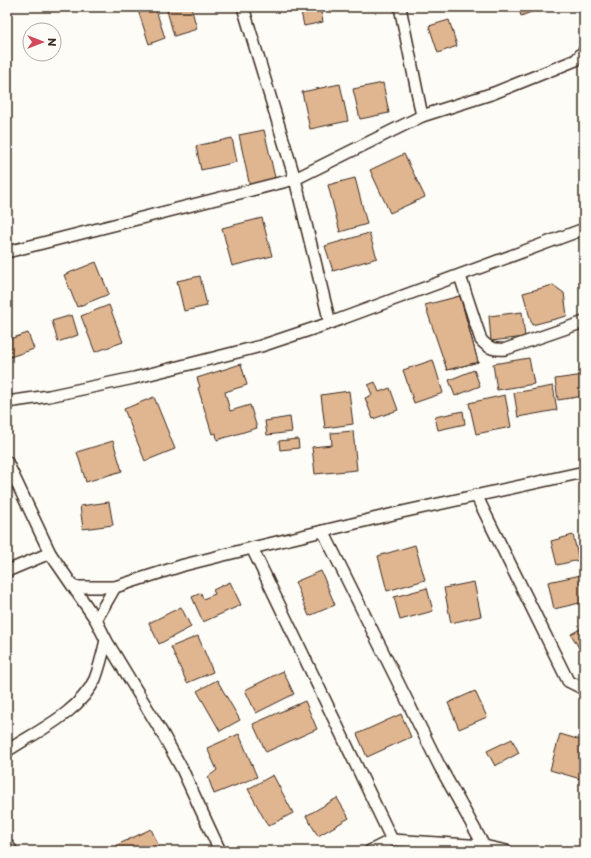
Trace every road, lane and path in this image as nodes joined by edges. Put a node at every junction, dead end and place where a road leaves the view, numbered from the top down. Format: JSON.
{"nodes":[{"id":1,"x":243,"y":7,"type":"edge"},
{"id":2,"x":400,"y":7,"type":"edge"},
{"id":3,"x":584,"y":50,"type":"edge"},
{"id":4,"x":422,"y":116,"type":"junction"},
{"id":5,"x":295,"y":179,"type":"junction"},
{"id":6,"x":584,"y":229,"type":"edge"},
{"id":7,"x":7,"y":252,"type":"edge"},
{"id":8,"x":460,"y":276,"type":"junction"},
{"id":9,"x":584,"y":322,"type":"edge"},
{"id":10,"x":330,"y":323,"type":"junction"},
{"id":11,"x":7,"y":402,"type":"edge"},
{"id":12,"x":7,"y":462,"type":"edge"},
{"id":13,"x":584,"y":472,"type":"edge"},
{"id":14,"x":476,"y":495,"type":"junction"},
{"id":15,"x":323,"y":531,"type":"junction"},
{"id":16,"x":252,"y":548,"type":"junction"},
{"id":17,"x":50,"y":553,"type":"junction"},
{"id":18,"x":7,"y":571,"type":"edge"},
{"id":19,"x":75,"y":587,"type":"junction"},
{"id":20,"x":115,"y":587,"type":"junction"},
{"id":21,"x":96,"y":620,"type":"junction"},
{"id":22,"x":106,"y":640,"type":"junction"},
{"id":23,"x":584,"y":689,"type":"edge"},
{"id":24,"x":7,"y":751,"type":"edge"},
{"id":25,"x":392,"y":840,"type":"junction"},
{"id":26,"x":7,"y":844,"type":"edge"},
{"id":27,"x":484,"y":846,"type":"junction"},
{"id":28,"x":12,"y":851,"type":"edge"},
{"id":29,"x":220,"y":851,"type":"edge"},
{"id":30,"x":370,"y":851,"type":"edge"},
{"id":31,"x":507,"y":851,"type":"edge"}],
"edges":[{"from":1,"to":5,"type":"street"},
{"from":2,"to":4,"type":"street"},
{"from":3,"to":4,"type":"street"},
{"from":4,"to":5,"type":"street"},
{"from":5,"to":7,"type":"street"},
{"from":5,"to":10,"type":"street"},
{"from":6,"to":8,"type":"street"},
{"from":8,"to":9,"type":"street"},
{"from":8,"to":10,"type":"street"},
{"from":10,"to":11,"type":"street"},
{"from":12,"to":17,"type":"street"},
{"from":13,"to":14,"type":"street"},
{"from":14,"to":15,"type":"street"},
{"from":14,"to":23,"type":"street"},
{"from":15,"to":16,"type":"street"},
{"from":15,"to":27,"type":"street"},
{"from":16,"to":20,"type":"street"},
{"from":16,"to":25,"type":"street"},
{"from":17,"to":18,"type":"street"},
{"from":17,"to":19,"type":"street"},
{"from":19,"to":20,"type":"street"},
{"from":19,"to":21,"type":"street"},
{"from":20,"to":21,"type":"street"},
{"from":21,"to":22,"type":"street"},
{"from":22,"to":24,"type":"street"},
{"from":22,"to":29,"type":"street"},
{"from":25,"to":27,"type":"street"},
{"from":25,"to":30,"type":"street"},
{"from":26,"to":28,"type":"street"},
{"from":27,"to":31,"type":"street"}]}
